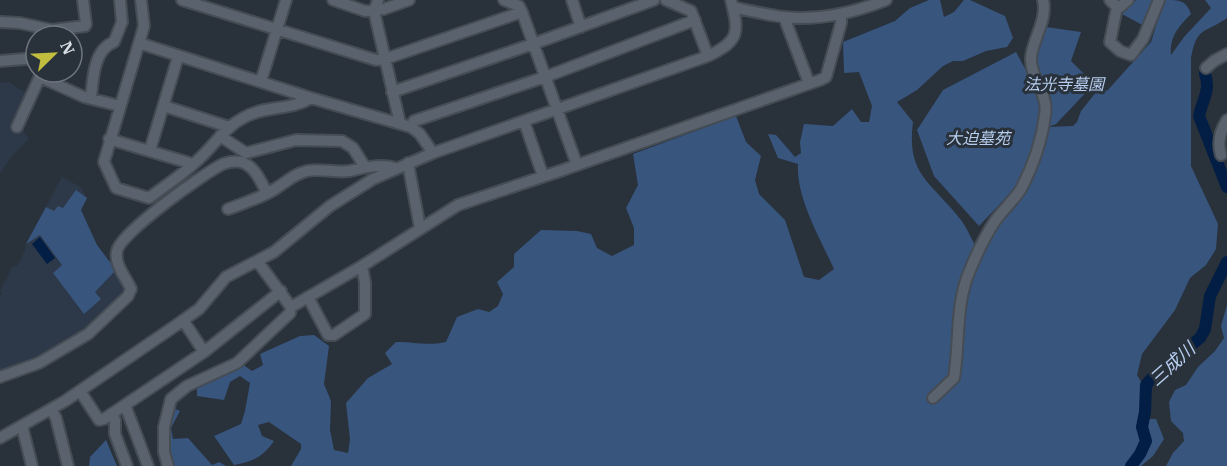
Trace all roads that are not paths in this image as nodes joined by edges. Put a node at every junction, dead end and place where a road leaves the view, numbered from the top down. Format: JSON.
{"nodes":[{"id":1,"x":83,"y":0,"type":"edge"},
{"id":2,"x":120,"y":0,"type":"edge"},
{"id":3,"x":141,"y":0,"type":"edge"},
{"id":4,"x":182,"y":0,"type":"edge"},
{"id":5,"x":286,"y":0,"type":"edge"},
{"id":6,"x":333,"y":0,"type":"edge"},
{"id":7,"x":409,"y":0,"type":"edge"},
{"id":8,"x":504,"y":0,"type":"edge"},
{"id":9,"x":572,"y":0,"type":"edge"},
{"id":10,"x":654,"y":0,"type":"edge"},
{"id":11,"x":666,"y":0,"type":"edge"},
{"id":12,"x":886,"y":0,"type":"edge"},
{"id":13,"x":1043,"y":0,"type":"edge"},
{"id":14,"x":1128,"y":0,"type":"edge"},
{"id":15,"x":1159,"y":0,"type":"edge"},
{"id":16,"x":732,"y":4,"type":"edge"},
{"id":17,"x":1113,"y":4,"type":"edge"},
{"id":18,"x":376,"y":6,"type":"edge"},
{"id":19,"x":522,"y":12,"type":"junction"},
{"id":20,"x":841,"y":15,"type":"junction"},
{"id":21,"x":784,"y":17,"type":"junction"},
{"id":22,"x":694,"y":21,"type":"junction"},
{"id":23,"x":0,"y":22,"type":"edge"},
{"id":24,"x":24,"y":24,"type":"edge"},
{"id":25,"x":84,"y":26,"type":"edge"},
{"id":26,"x":581,"y":27,"type":"junction"},
{"id":27,"x":276,"y":30,"type":"junction"},
{"id":28,"x":139,"y":43,"type":"junction"},
{"id":29,"x":533,"y":44,"type":"junction"},
{"id":30,"x":1227,"y":54,"type":"edge"},
{"id":31,"x":708,"y":56,"type":"junction"},
{"id":32,"x":178,"y":57,"type":"junction"},
{"id":33,"x":24,"y":59,"type":"edge"},
{"id":34,"x":385,"y":59,"type":"junction"},
{"id":35,"x":0,"y":61,"type":"edge"},
{"id":36,"x":1206,"y":69,"type":"dead end"},
{"id":37,"x":544,"y":77,"type":"junction"},
{"id":38,"x":261,"y":81,"type":"junction"},
{"id":39,"x":808,"y":83,"type":"junction"},
{"id":40,"x":37,"y":84,"type":"edge"},
{"id":41,"x":56,"y":84,"type":"edge"},
{"id":42,"x":392,"y":92,"type":"junction"},
{"id":43,"x":91,"y":98,"type":"junction"},
{"id":44,"x":311,"y":98,"type":"junction"},
{"id":45,"x":120,"y":106,"type":"junction"},
{"id":46,"x":164,"y":106,"type":"junction"},
{"id":47,"x":557,"y":110,"type":"junction"},
{"id":48,"x":1227,"y":120,"type":"edge"},
{"id":49,"x":524,"y":121,"type":"junction"},
{"id":50,"x":406,"y":125,"type":"junction"},
{"id":51,"x":17,"y":127,"type":"dead end"},
{"id":52,"x":229,"y":128,"type":"junction"},
{"id":53,"x":220,"y":136,"type":"junction"},
{"id":54,"x":109,"y":139,"type":"junction"},
{"id":55,"x":150,"y":150,"type":"junction"},
{"id":56,"x":433,"y":153,"type":"junction"},
{"id":57,"x":1221,"y":154,"type":"dead end"},
{"id":58,"x":408,"y":163,"type":"junction"},
{"id":59,"x":193,"y":164,"type":"junction"},
{"id":60,"x":577,"y":165,"type":"junction"},
{"id":61,"x":365,"y":167,"type":"junction"},
{"id":62,"x":395,"y":168,"type":"junction"},
{"id":63,"x":543,"y":176,"type":"junction"},
{"id":64,"x":267,"y":194,"type":"junction"},
{"id":65,"x":228,"y":209,"type":"dead end"},
{"id":66,"x":420,"y":228,"type":"junction"},
{"id":67,"x":258,"y":262,"type":"junction"},
{"id":68,"x":362,"y":266,"type":"junction"},
{"id":69,"x":281,"y":291,"type":"junction"},
{"id":70,"x":308,"y":297,"type":"junction"},
{"id":71,"x":291,"y":307,"type":"junction"},
{"id":72,"x":183,"y":320,"type":"junction"},
{"id":73,"x":204,"y":352,"type":"junction"},
{"id":74,"x":0,"y":377,"type":"edge"},
{"id":75,"x":80,"y":391,"type":"junction"},
{"id":76,"x":933,"y":398,"type":"dead end"},
{"id":77,"x":125,"y":405,"type":"junction"},
{"id":78,"x":51,"y":409,"type":"junction"},
{"id":79,"x":111,"y":414,"type":"junction"},
{"id":80,"x":22,"y":426,"type":"junction"},
{"id":81,"x":0,"y":438,"type":"edge"},
{"id":82,"x":32,"y":466,"type":"edge"},
{"id":83,"x":68,"y":466,"type":"edge"},
{"id":84,"x":127,"y":466,"type":"edge"},
{"id":85,"x":148,"y":466,"type":"edge"},
{"id":86,"x":168,"y":466,"type":"edge"}],
"edges":[{"from":1,"to":25,"type":"street"},
{"from":2,"to":43,"type":"street"},
{"from":3,"to":28,"type":"street"},
{"from":4,"to":27,"type":"street"},
{"from":5,"to":27,"type":"street"},
{"from":6,"to":18,"type":"street"},
{"from":7,"to":18,"type":"street"},
{"from":8,"to":19,"type":"street"},
{"from":9,"to":26,"type":"street"},
{"from":10,"to":26,"type":"street"},
{"from":11,"to":22,"type":"street"},
{"from":12,"to":20,"type":"street"},
{"from":13,"to":76,"type":"street"},
{"from":14,"to":17,"type":"street"},
{"from":15,"to":17,"type":"street"},
{"from":16,"to":21,"type":"street"},
{"from":16,"to":31,"type":"street"},
{"from":18,"to":34,"type":"street"},
{"from":19,"to":29,"type":"street"},
{"from":19,"to":34,"type":"street"},
{"from":20,"to":21,"type":"street"},
{"from":20,"to":39,"type":"street"},
{"from":21,"to":39,"type":"street"},
{"from":22,"to":31,"type":"street"},
{"from":22,"to":37,"type":"street"},
{"from":23,"to":24,"type":"street"},
{"from":26,"to":29,"type":"street"},
{"from":27,"to":34,"type":"street"},
{"from":27,"to":38,"type":"street"},
{"from":28,"to":32,"type":"street"},
{"from":28,"to":45,"type":"street"},
{"from":29,"to":37,"type":"street"},
{"from":29,"to":42,"type":"street"},
{"from":30,"to":36,"type":"street"},
{"from":31,"to":47,"type":"street"},
{"from":32,"to":38,"type":"street"},
{"from":32,"to":46,"type":"street"},
{"from":33,"to":35,"type":"street"},
{"from":34,"to":42,"type":"street"},
{"from":37,"to":47,"type":"street"},
{"from":37,"to":50,"type":"street"},
{"from":38,"to":44,"type":"street"},
{"from":39,"to":60,"type":"street"},
{"from":40,"to":51,"type":"street"},
{"from":41,"to":43,"type":"street"},
{"from":42,"to":50,"type":"street"},
{"from":43,"to":45,"type":"street"},
{"from":44,"to":50,"type":"street"},
{"from":44,"to":52,"type":"street"},
{"from":45,"to":54,"type":"street"},
{"from":46,"to":52,"type":"street"},
{"from":46,"to":55,"type":"street"},
{"from":47,"to":49,"type":"street"},
{"from":47,"to":60,"type":"street"},
{"from":48,"to":57,"type":"street"},
{"from":49,"to":56,"type":"street"},
{"from":49,"to":63,"type":"street"},
{"from":50,"to":56,"type":"street"},
{"from":52,"to":53,"type":"street"},
{"from":53,"to":59,"type":"street"},
{"from":53,"to":61,"type":"street"},
{"from":54,"to":55,"type":"street"},
{"from":54,"to":59,"type":"street"},
{"from":55,"to":59,"type":"street"},
{"from":56,"to":58,"type":"street"},
{"from":58,"to":62,"type":"street"},
{"from":58,"to":66,"type":"street"},
{"from":60,"to":63,"type":"street"},
{"from":61,"to":62,"type":"street"},
{"from":61,"to":64,"type":"street"},
{"from":62,"to":67,"type":"street"},
{"from":63,"to":66,"type":"street"},
{"from":64,"to":65,"type":"street"},
{"from":64,"to":74,"type":"street"},
{"from":66,"to":68,"type":"street"},
{"from":67,"to":69,"type":"street"},
{"from":67,"to":72,"type":"street"},
{"from":68,"to":70,"type":"street"},
{"from":68,"to":70,"type":"street"},
{"from":69,"to":71,"type":"street"},
{"from":69,"to":73,"type":"street"},
{"from":70,"to":71,"type":"street"},
{"from":71,"to":86,"type":"street"},
{"from":72,"to":73,"type":"street"},
{"from":72,"to":75,"type":"street"},
{"from":73,"to":77,"type":"street"},
{"from":75,"to":78,"type":"street"},
{"from":75,"to":79,"type":"street"},
{"from":77,"to":79,"type":"street"},
{"from":77,"to":85,"type":"street"},
{"from":78,"to":80,"type":"street"},
{"from":78,"to":83,"type":"street"},
{"from":79,"to":84,"type":"street"},
{"from":80,"to":81,"type":"street"},
{"from":80,"to":82,"type":"street"}]}
